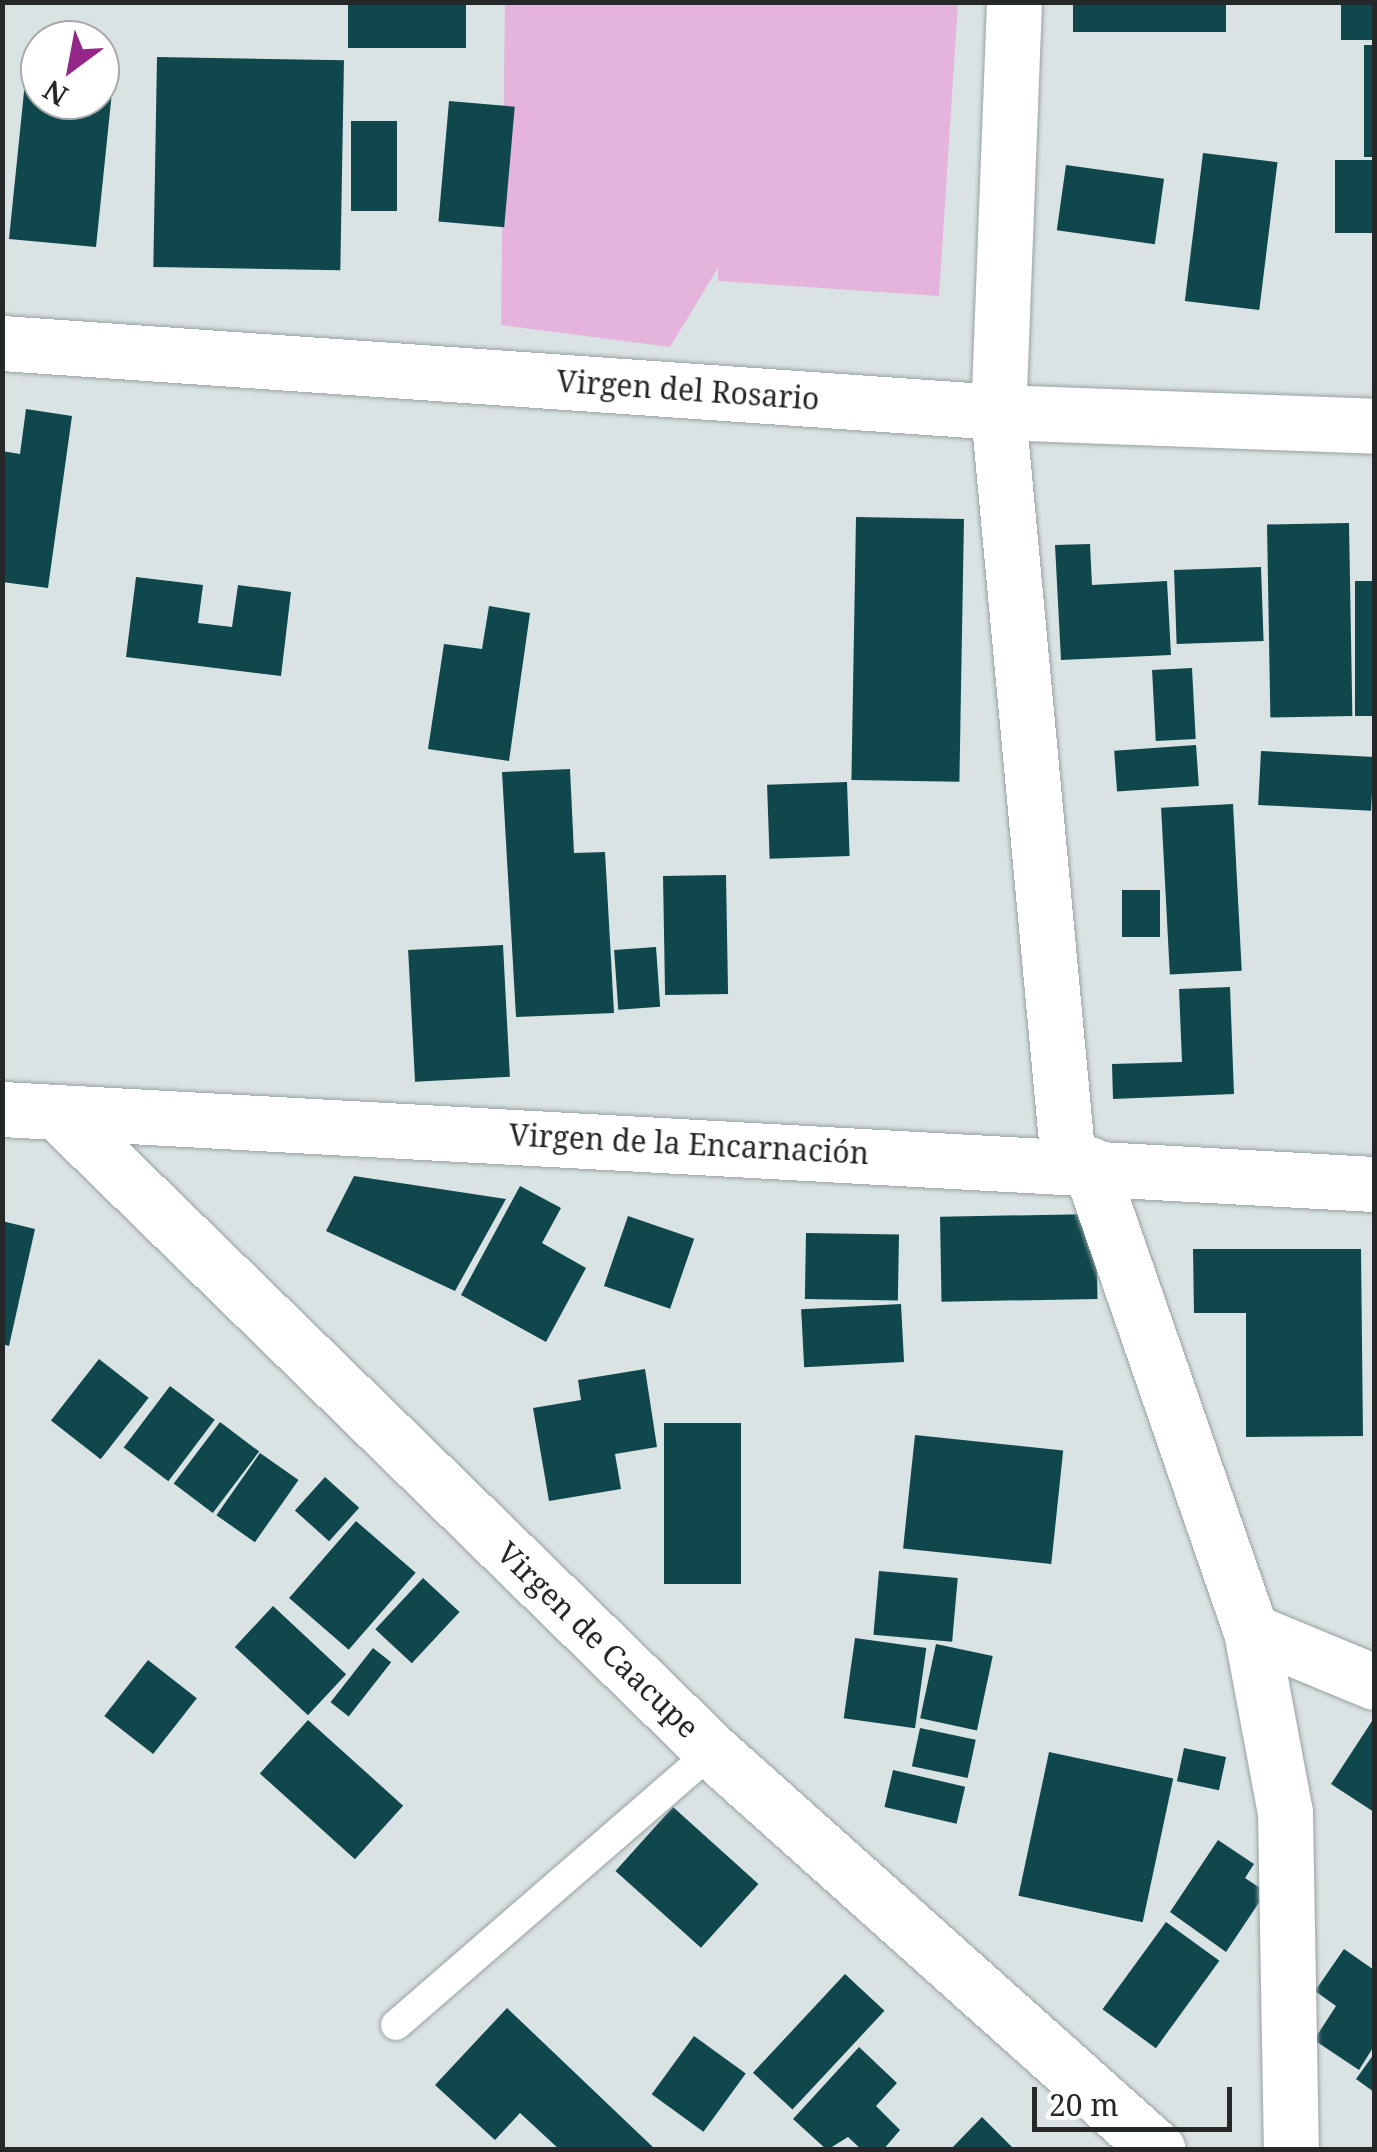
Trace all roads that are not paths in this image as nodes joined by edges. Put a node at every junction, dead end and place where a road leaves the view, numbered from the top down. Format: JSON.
{"nodes":[{"id":1,"x":1014,"y":2,"type":"edge"},
{"id":2,"x":2,"y":343,"type":"edge"},
{"id":3,"x":998,"y":412,"type":"junction"},
{"id":4,"x":1374,"y":426,"type":"edge"},
{"id":5,"x":2,"y":1110,"type":"edge"},
{"id":6,"x":57,"y":1112,"type":"junction"},
{"id":7,"x":1079,"y":1163,"type":"junction"},
{"id":8,"x":1374,"y":1184,"type":"edge"},
{"id":9,"x":1251,"y":1631,"type":"junction"},
{"id":10,"x":1374,"y":1682,"type":"edge"},
{"id":11,"x":712,"y":1751,"type":"junction"},
{"id":12,"x":396,"y":2025,"type":"dead end"},
{"id":13,"x":1158,"y":2150,"type":"edge"},
{"id":14,"x":1291,"y":2150,"type":"edge"}],
"edges":[{"from":1,"to":3,"type":"street"},
{"from":2,"to":3,"type":"street","name":"Virgen del Rosario"},
{"from":3,"to":4,"type":"street","name":"Virgen del Rosario"},
{"from":3,"to":7,"type":"street"},
{"from":5,"to":6,"type":"street","name":"Virgen de la Encarnación"},
{"from":6,"to":7,"type":"street","name":"Virgen de la Encarnación"},
{"from":6,"to":11,"type":"street","name":"Virgen de Caacupe"},
{"from":7,"to":8,"type":"street","name":"Virgen de la Encarnación"},
{"from":7,"to":9,"type":"street"},
{"from":9,"to":10,"type":"street"},
{"from":9,"to":14,"type":"street"},
{"from":11,"to":12,"type":"lane"},
{"from":11,"to":13,"type":"street","name":"Virgen de Caacupe"}]}
